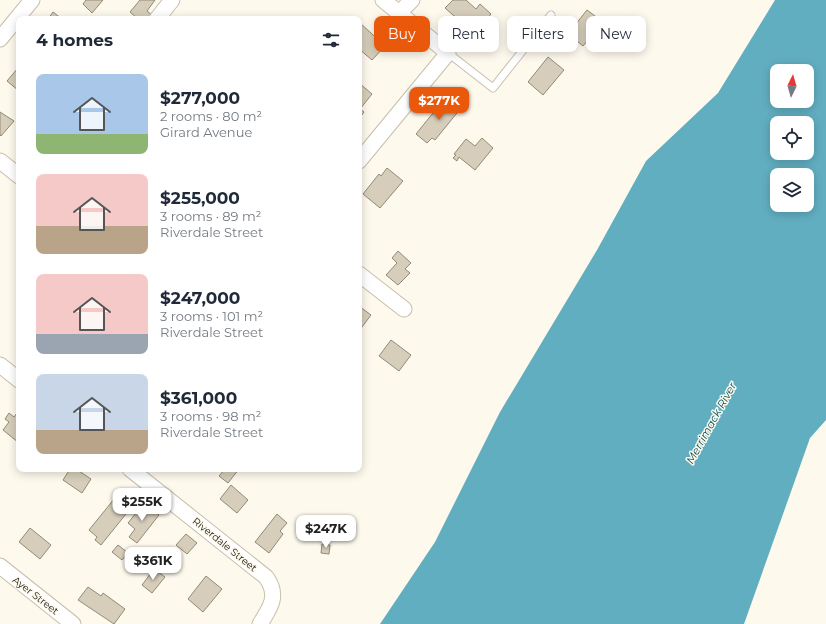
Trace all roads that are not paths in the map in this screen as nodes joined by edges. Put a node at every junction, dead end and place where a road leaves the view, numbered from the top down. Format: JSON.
{"nodes":[{"id":1,"x":32,"y":0,"type":"edge"},
{"id":2,"x":172,"y":0,"type":"edge"},
{"id":3,"x":383,"y":0,"type":"edge"},
{"id":4,"x":412,"y":0,"type":"edge"},
{"id":5,"x":400,"y":13,"type":"junction"},
{"id":6,"x":551,"y":15,"type":"dead end"},
{"id":7,"x":19,"y":16,"type":"edge"},
{"id":8,"x":159,"y":16,"type":"edge"},
{"id":9,"x":16,"y":20,"type":"edge"},
{"id":10,"x":0,"y":39,"type":"edge"},
{"id":11,"x":448,"y":53,"type":"junction"},
{"id":12,"x":362,"y":157,"type":"edge"},
{"id":13,"x":0,"y":161,"type":"edge"},
{"id":14,"x":16,"y":174,"type":"edge"},
{"id":15,"x":362,"y":276,"type":"edge"},
{"id":16,"x":404,"y":309,"type":"dead end"},
{"id":17,"x":0,"y":365,"type":"edge"},
{"id":18,"x":16,"y":378,"type":"edge"},
{"id":19,"x":134,"y":472,"type":"edge"},
{"id":20,"x":0,"y":566,"type":"edge"},
{"id":21,"x":72,"y":624,"type":"edge"},
{"id":22,"x":260,"y":624,"type":"edge"}],
"edges":[{"from":1,"to":7,"type":"street"},
{"from":2,"to":8,"type":"street"},
{"from":3,"to":5,"type":"street"},
{"from":4,"to":5,"type":"street"},
{"from":5,"to":11,"type":"street"},
{"from":6,"to":11,"type":"lane"},
{"from":9,"to":10,"type":"street"},
{"from":11,"to":12,"type":"street"},
{"from":13,"to":14,"type":"street"},
{"from":15,"to":16,"type":"street"},
{"from":17,"to":18,"type":"street"},
{"from":19,"to":22,"type":"street","name":"Riverdale Street"},
{"from":20,"to":21,"type":"street","name":"Ayer Street"}]}
